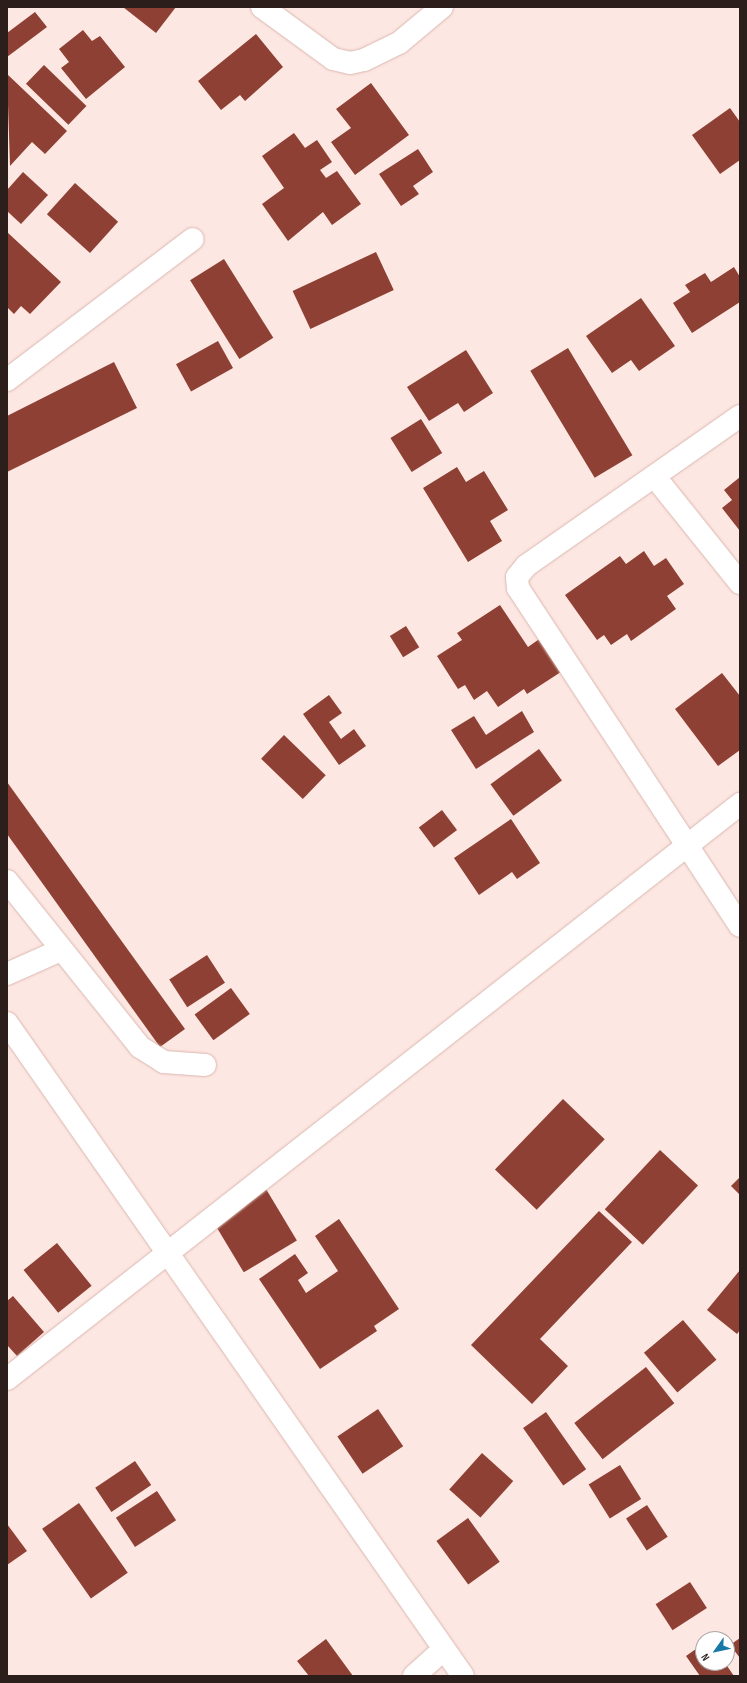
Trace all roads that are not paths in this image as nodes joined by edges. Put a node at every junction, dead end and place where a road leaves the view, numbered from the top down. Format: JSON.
{"nodes":[{"id":1,"x":262,"y":7,"type":"edge"},
{"id":2,"x":442,"y":7,"type":"edge"},
{"id":3,"x":193,"y":240,"type":"dead end"},
{"id":4,"x":7,"y":380,"type":"edge"},
{"id":5,"x":740,"y":416,"type":"edge"},
{"id":6,"x":655,"y":477,"type":"junction"},
{"id":7,"x":740,"y":583,"type":"edge"},
{"id":8,"x":740,"y":804,"type":"edge"},
{"id":9,"x":689,"y":845,"type":"junction"},
{"id":10,"x":7,"y":881,"type":"edge"},
{"id":11,"x":740,"y":926,"type":"edge"},
{"id":12,"x":61,"y":950,"type":"junction"},
{"id":13,"x":7,"y":974,"type":"edge"},
{"id":14,"x":7,"y":1023,"type":"edge"},
{"id":15,"x":206,"y":1065,"type":"dead end"},
{"id":16,"x":168,"y":1252,"type":"junction"},
{"id":17,"x":7,"y":1379,"type":"edge"},
{"id":18,"x":444,"y":1649,"type":"junction"},
{"id":19,"x":414,"y":1676,"type":"edge"},
{"id":20,"x":463,"y":1676,"type":"edge"}],
"edges":[{"from":1,"to":2,"type":"street"},
{"from":3,"to":4,"type":"street"},
{"from":5,"to":6,"type":"street"},
{"from":6,"to":7,"type":"street"},
{"from":6,"to":9,"type":"street"},
{"from":8,"to":9,"type":"street"},
{"from":9,"to":11,"type":"street"},
{"from":9,"to":16,"type":"street"},
{"from":10,"to":12,"type":"street"},
{"from":12,"to":13,"type":"street"},
{"from":12,"to":15,"type":"street"},
{"from":14,"to":16,"type":"street"},
{"from":16,"to":17,"type":"street"},
{"from":16,"to":18,"type":"street"},
{"from":18,"to":19,"type":"street"},
{"from":18,"to":20,"type":"street"}]}
